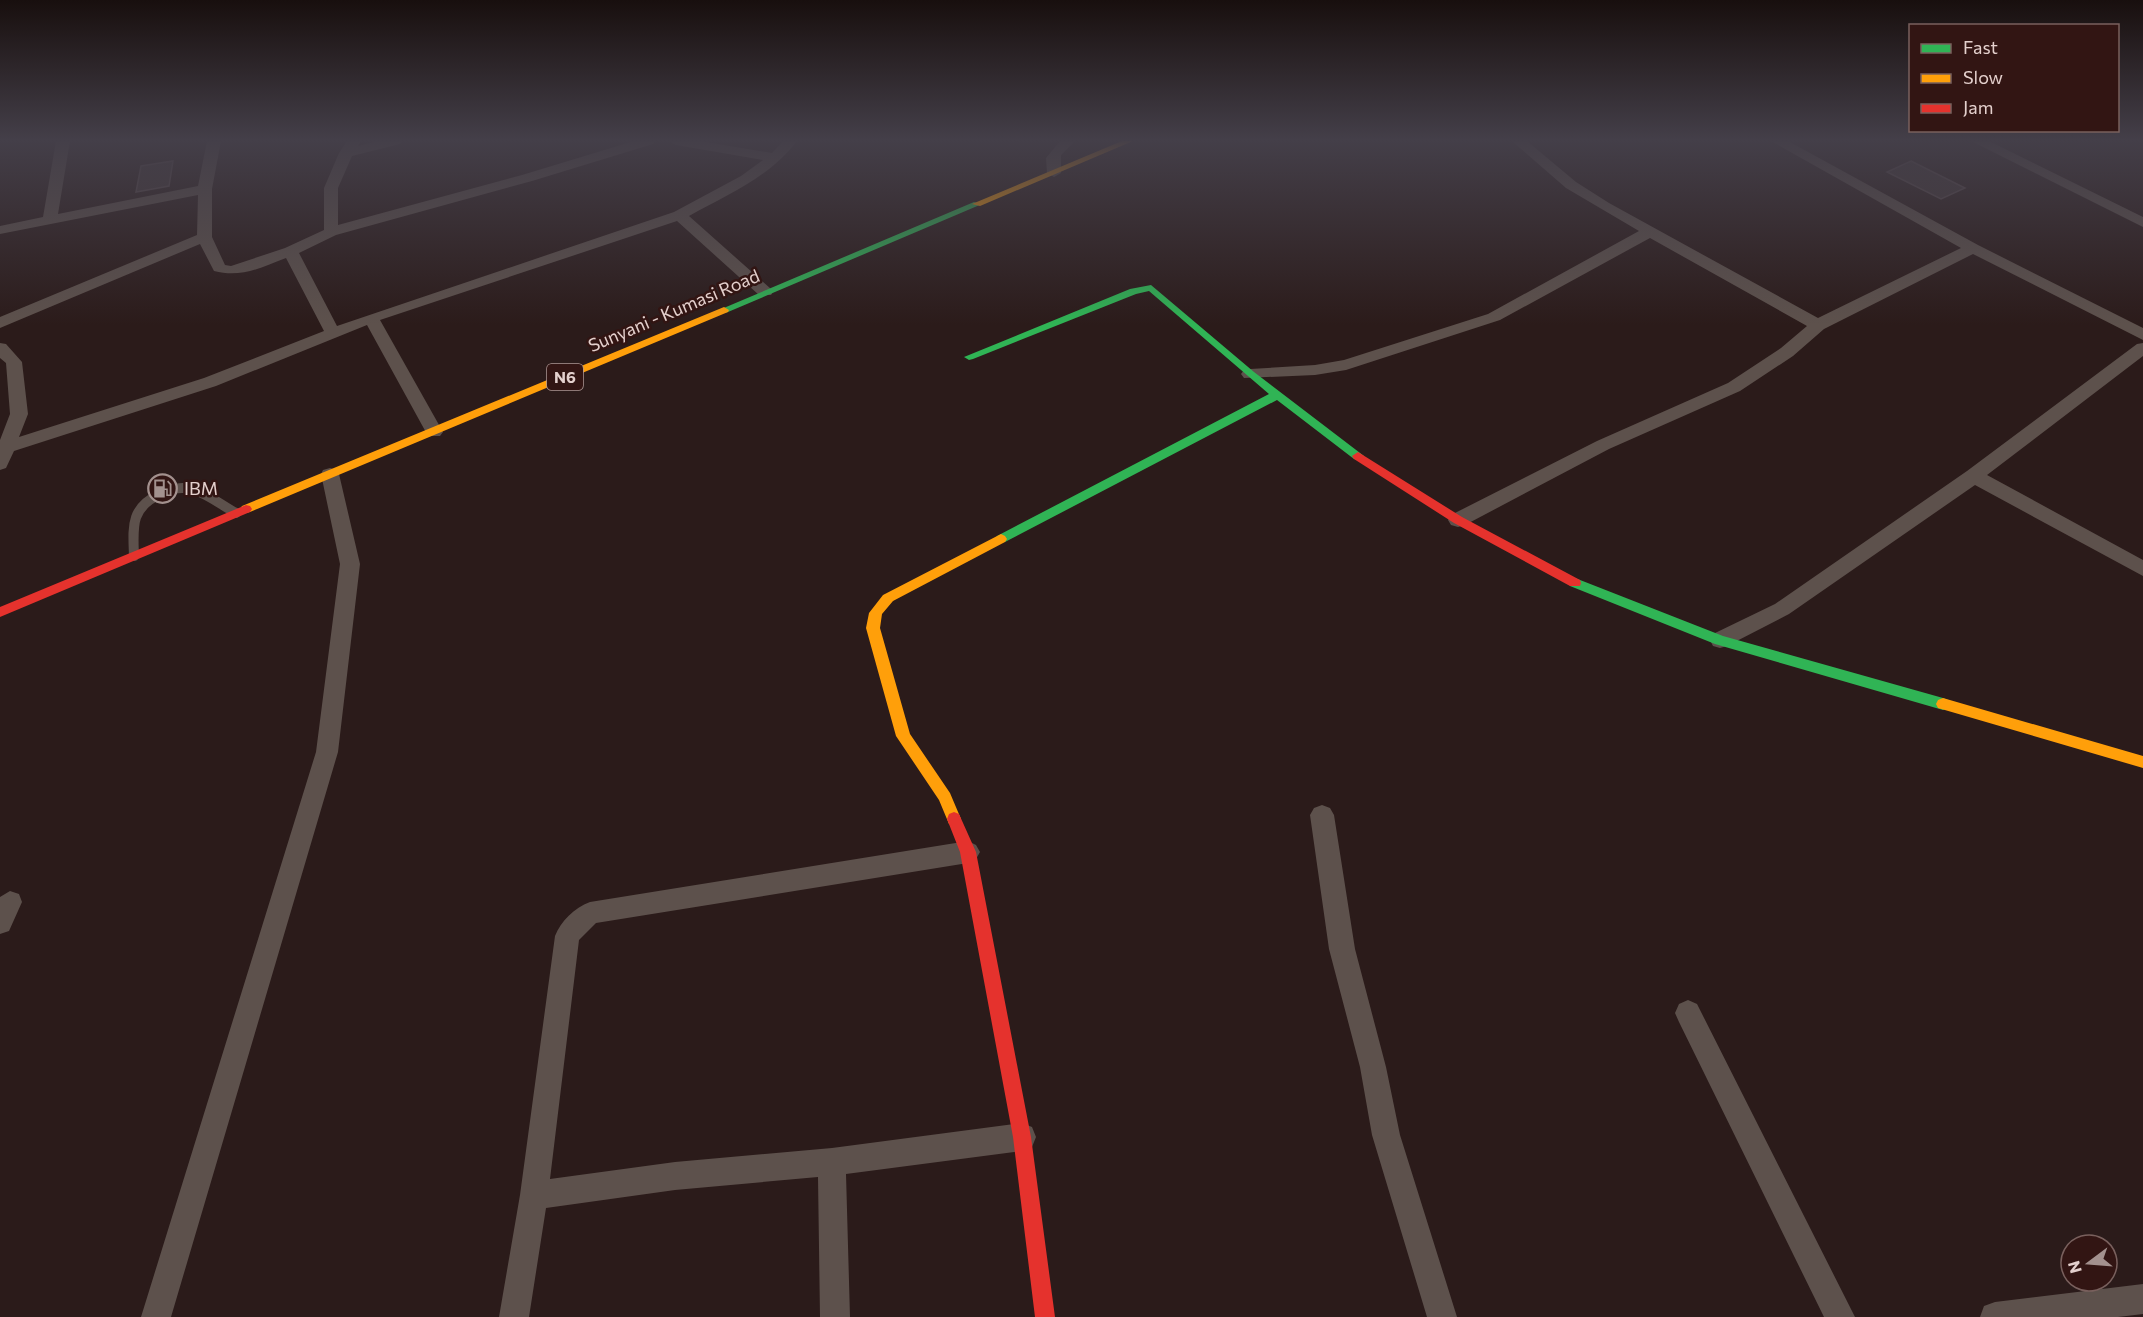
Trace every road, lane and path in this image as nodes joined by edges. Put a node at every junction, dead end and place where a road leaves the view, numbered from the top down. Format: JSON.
{"nodes":[{"id":1,"x":53,"y":202,"type":"edge"},
{"id":2,"x":138,"y":202,"type":"edge"},
{"id":3,"x":205,"y":202,"type":"edge"},
{"id":4,"x":332,"y":202,"type":"edge"},
{"id":5,"x":440,"y":202,"type":"edge"},
{"id":6,"x":702,"y":202,"type":"edge"},
{"id":7,"x":982,"y":202,"type":"edge"},
{"id":8,"x":1600,"y":202,"type":"edge"},
{"id":9,"x":1889,"y":202,"type":"edge"},
{"id":10,"x":2102,"y":202,"type":"edge"},
{"id":11,"x":679,"y":215,"type":"junction"},
{"id":12,"x":50,"y":220,"type":"junction"},
{"id":13,"x":2143,"y":223,"type":"edge"},
{"id":14,"x":0,"y":230,"type":"edge"},
{"id":15,"x":331,"y":232,"type":"junction"},
{"id":16,"x":1649,"y":232,"type":"junction"},
{"id":17,"x":204,"y":237,"type":"junction"},
{"id":18,"x":1972,"y":248,"type":"junction"},
{"id":19,"x":290,"y":251,"type":"junction"},
{"id":20,"x":765,"y":292,"type":"junction"},
{"id":21,"x":371,"y":318,"type":"junction"},
{"id":22,"x":0,"y":324,"type":"edge"},
{"id":23,"x":1818,"y":325,"type":"junction"},
{"id":24,"x":333,"y":333,"type":"junction"},
{"id":25,"x":2143,"y":335,"type":"edge"},
{"id":26,"x":0,"y":348,"type":"edge"},
{"id":27,"x":2139,"y":356,"type":"edge"},
{"id":28,"x":969,"y":357,"type":"dead end"},
{"id":29,"x":1250,"y":374,"type":"junction"},
{"id":30,"x":1277,"y":395,"type":"junction"},
{"id":31,"x":434,"y":432,"type":"junction"},
{"id":32,"x":7,"y":447,"type":"junction"},
{"id":33,"x":0,"y":464,"type":"edge"},
{"id":34,"x":330,"y":474,"type":"junction"},
{"id":35,"x":1974,"y":476,"type":"junction"},
{"id":36,"x":237,"y":513,"type":"junction"},
{"id":37,"x":1458,"y":520,"type":"junction"},
{"id":38,"x":134,"y":556,"type":"junction"},
{"id":39,"x":2143,"y":569,"type":"edge"},
{"id":40,"x":0,"y":612,"type":"edge"},
{"id":41,"x":1720,"y":640,"type":"junction"},
{"id":42,"x":2143,"y":762,"type":"edge"},
{"id":43,"x":1322,"y":815,"type":"dead end"},
{"id":44,"x":968,"y":852,"type":"junction"},
{"id":45,"x":1688,"y":1013,"type":"dead end"},
{"id":46,"x":1022,"y":1137,"type":"junction"},
{"id":47,"x":832,"y":1162,"type":"junction"},
{"id":48,"x":534,"y":1195,"type":"junction"},
{"id":49,"x":2143,"y":1299,"type":"edge"},
{"id":50,"x":156,"y":1317,"type":"edge"},
{"id":51,"x":514,"y":1317,"type":"edge"},
{"id":52,"x":835,"y":1317,"type":"edge"},
{"id":53,"x":1045,"y":1317,"type":"edge"},
{"id":54,"x":1442,"y":1317,"type":"edge"},
{"id":55,"x":1840,"y":1317,"type":"edge"},
{"id":56,"x":1995,"y":1317,"type":"edge"}],
"edges":[{"from":1,"to":12,"type":"street"},
{"from":2,"to":12,"type":"street"},
{"from":3,"to":17,"type":"street"},
{"from":4,"to":15,"type":"street"},
{"from":5,"to":15,"type":"street"},
{"from":6,"to":11,"type":"street"},
{"from":7,"to":20,"type":"street","name":"Sunyani - Kumasi Road","number":"N6"},
{"from":8,"to":16,"type":"street"},
{"from":9,"to":18,"type":"street"},
{"from":10,"to":13,"type":"street"},
{"from":11,"to":20,"type":"street"},
{"from":11,"to":21,"type":"street"},
{"from":12,"to":14,"type":"street"},
{"from":15,"to":19,"type":"street"},
{"from":16,"to":23,"type":"street"},
{"from":16,"to":29,"type":"street"},
{"from":17,"to":19,"type":"street"},
{"from":17,"to":22,"type":"street"},
{"from":18,"to":23,"type":"street"},
{"from":18,"to":25,"type":"street"},
{"from":19,"to":24,"type":"street"},
{"from":20,"to":31,"type":"street","name":"Sunyani - Kumasi Road","number":"N6"},
{"from":21,"to":24,"type":"street"},
{"from":21,"to":31,"type":"street"},
{"from":23,"to":37,"type":"street"},
{"from":24,"to":32,"type":"street"},
{"from":26,"to":32,"type":"street"},
{"from":27,"to":35,"type":"street"},
{"from":28,"to":29,"type":"street"},
{"from":29,"to":30,"type":"street"},
{"from":30,"to":37,"type":"street"},
{"from":30,"to":44,"type":"street"},
{"from":31,"to":34,"type":"street","name":"Sunyani - Kumasi Road","number":"N6"},
{"from":32,"to":33,"type":"street"},
{"from":34,"to":36,"type":"street","name":"Sunyani - Kumasi Road","number":"N6"},
{"from":34,"to":50,"type":"street"},
{"from":35,"to":39,"type":"street"},
{"from":35,"to":41,"type":"street"},
{"from":36,"to":38,"type":"street","name":"Sunyani - Kumasi Road","number":"N6"},
{"from":36,"to":38,"type":"lane"},
{"from":37,"to":41,"type":"street"},
{"from":38,"to":40,"type":"street","name":"Sunyani - Kumasi Road","number":"N6"},
{"from":41,"to":42,"type":"street"},
{"from":43,"to":54,"type":"street"},
{"from":44,"to":46,"type":"street"},
{"from":44,"to":48,"type":"street"},
{"from":45,"to":55,"type":"street"},
{"from":46,"to":47,"type":"street"},
{"from":46,"to":53,"type":"street"},
{"from":47,"to":48,"type":"street"},
{"from":47,"to":52,"type":"street"},
{"from":48,"to":51,"type":"street"},
{"from":49,"to":56,"type":"street"}]}
